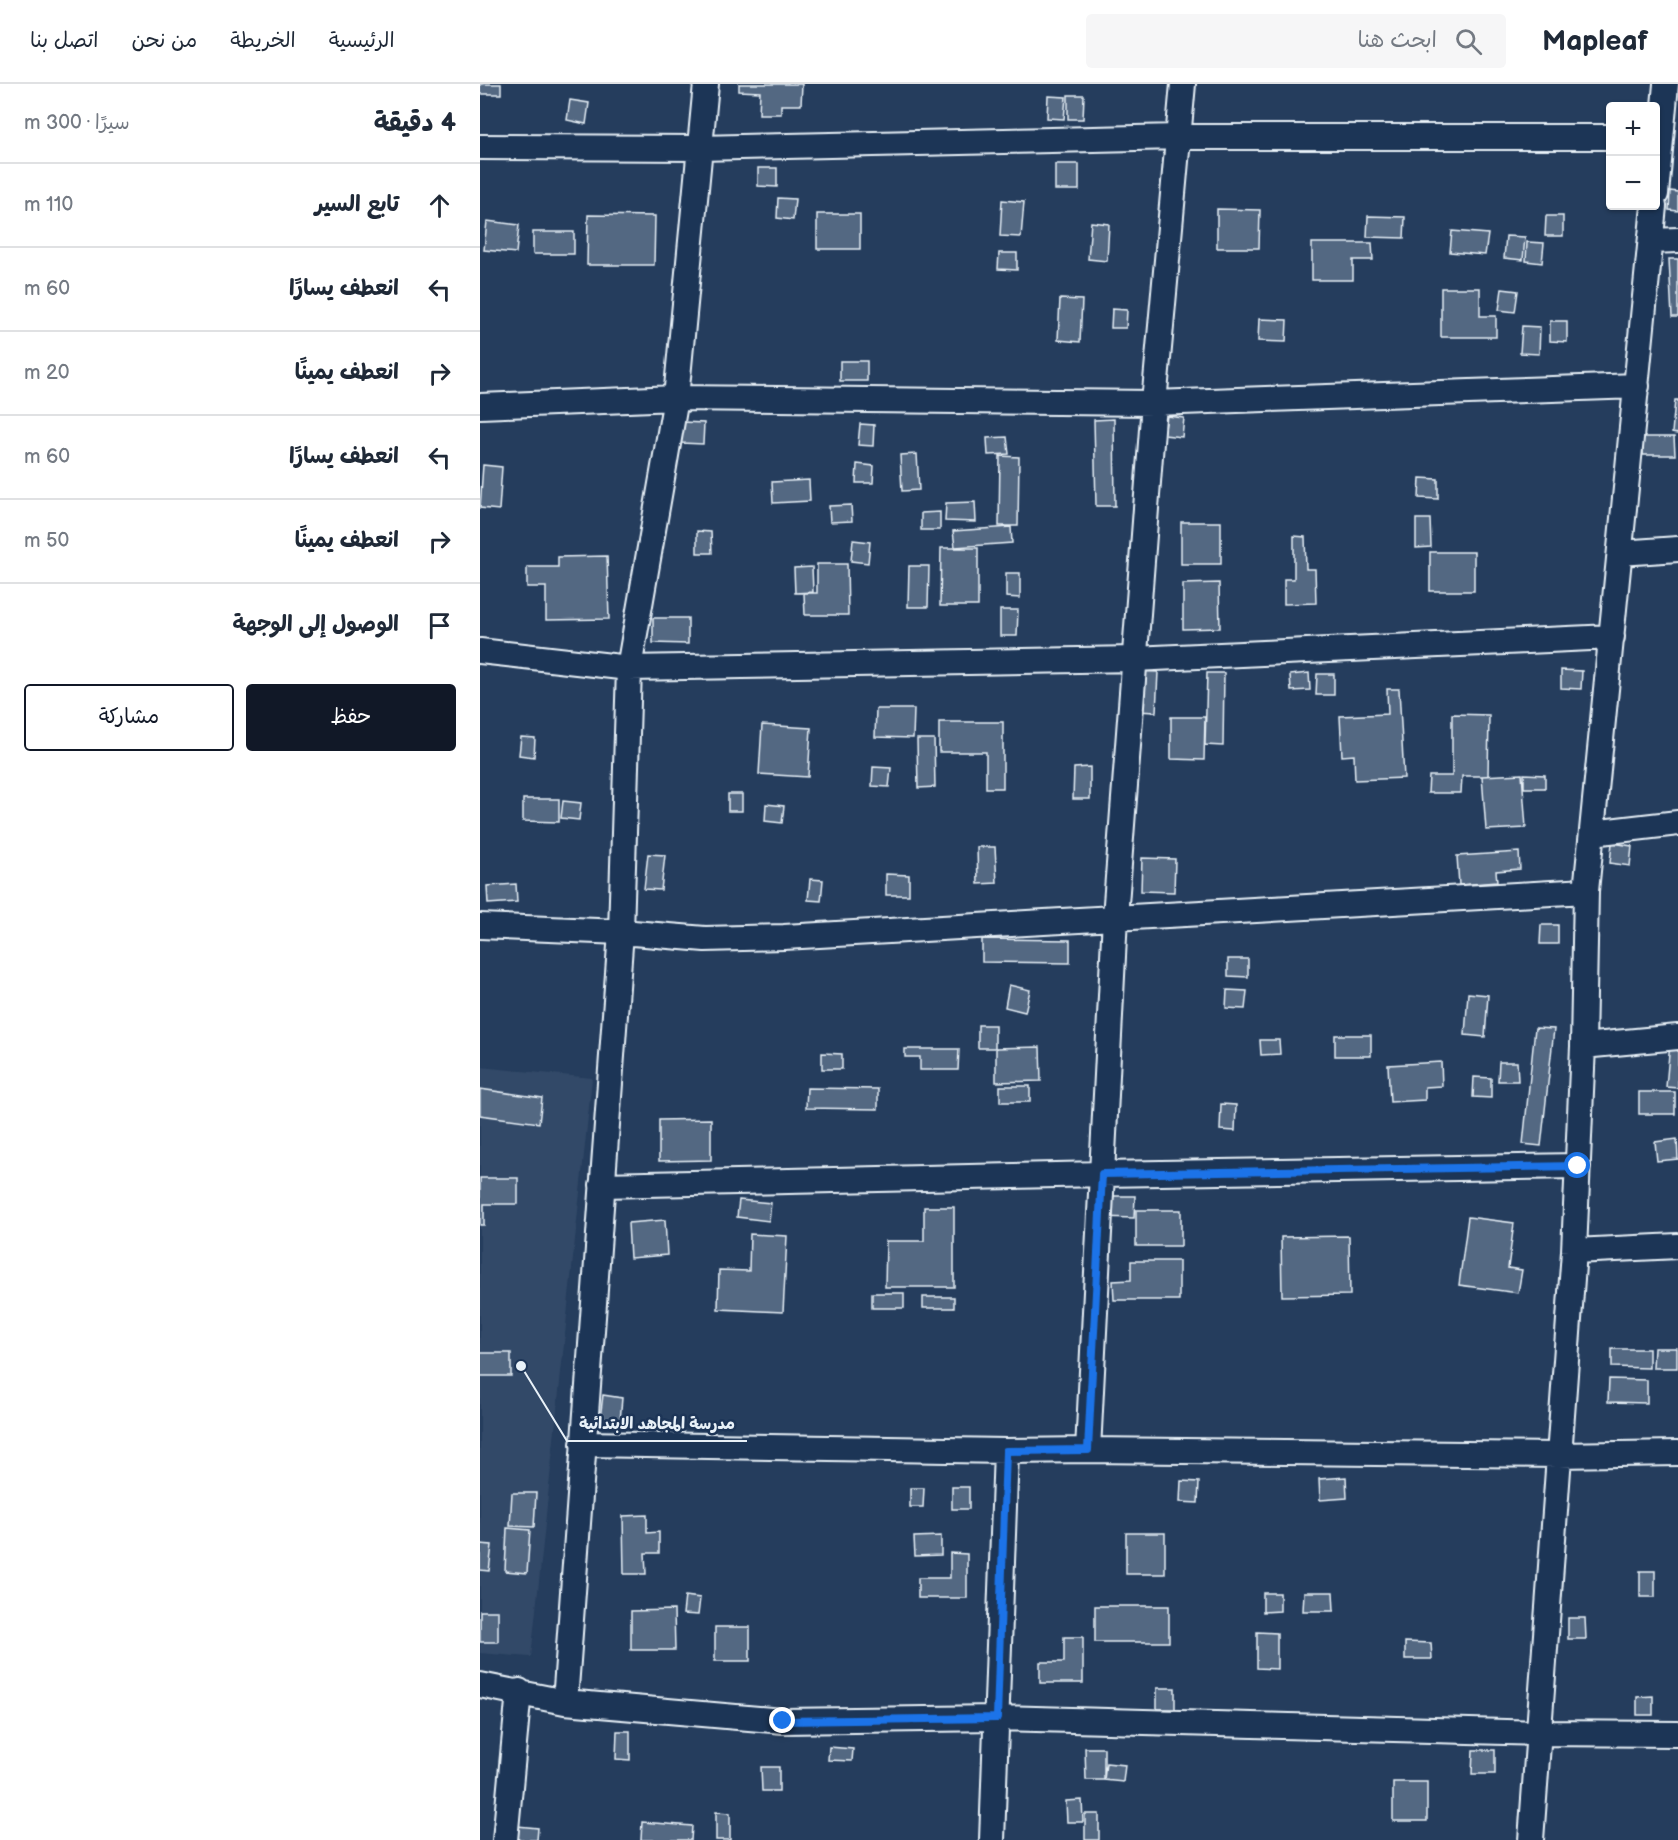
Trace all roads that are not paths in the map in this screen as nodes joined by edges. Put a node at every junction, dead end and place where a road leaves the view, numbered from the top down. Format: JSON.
{"nodes":[{"id":1,"x":706,"y":84,"type":"edge"},
{"id":2,"x":1183,"y":84,"type":"edge"},
{"id":3,"x":1666,"y":84,"type":"edge"},
{"id":4,"x":1660,"y":123,"type":"edge"},
{"id":5,"x":1178,"y":137,"type":"junction"},
{"id":6,"x":1606,"y":137,"type":"edge"},
{"id":7,"x":480,"y":147,"type":"edge"},
{"id":8,"x":700,"y":147,"type":"junction"},
{"id":9,"x":1654,"y":210,"type":"edge"},
{"id":10,"x":1678,"y":240,"type":"edge"},
{"id":11,"x":1651,"y":241,"type":"junction"},
{"id":12,"x":1637,"y":386,"type":"junction"},
{"id":13,"x":676,"y":398,"type":"junction"},
{"id":14,"x":1154,"y":403,"type":"junction"},
{"id":15,"x":480,"y":406,"type":"edge"},
{"id":16,"x":1678,"y":549,"type":"edge"},
{"id":17,"x":1620,"y":553,"type":"junction"},
{"id":18,"x":1612,"y":637,"type":"junction"},
{"id":19,"x":480,"y":651,"type":"edge"},
{"id":20,"x":1134,"y":659,"type":"junction"},
{"id":21,"x":629,"y":668,"type":"junction"},
{"id":22,"x":1678,"y":823,"type":"edge"},
{"id":23,"x":1592,"y":832,"type":"junction"},
{"id":24,"x":1586,"y":891,"type":"junction"},
{"id":25,"x":1115,"y":917,"type":"junction"},
{"id":26,"x":480,"y":926,"type":"edge"},
{"id":27,"x":621,"y":932,"type":"junction"},
{"id":28,"x":1678,"y":1037,"type":"edge"},
{"id":29,"x":1583,"y":1046,"type":"junction"},
{"id":30,"x":1578,"y":1166,"type":"junction"},
{"id":31,"x":1102,"y":1174,"type":"junction"},
{"id":32,"x":602,"y":1185,"type":"junction"},
{"id":33,"x":1678,"y":1246,"type":"edge"},
{"id":34,"x":1574,"y":1251,"type":"junction"},
{"id":35,"x":584,"y":1444,"type":"junction"},
{"id":36,"x":1088,"y":1450,"type":"junction"},
{"id":37,"x":1006,"y":1451,"type":"junction"},
{"id":38,"x":1678,"y":1453,"type":"edge"},
{"id":39,"x":1558,"y":1455,"type":"junction"},
{"id":40,"x":480,"y":1685,"type":"edge"},
{"id":41,"x":519,"y":1691,"type":"junction"},
{"id":42,"x":565,"y":1702,"type":"junction"},
{"id":43,"x":997,"y":1718,"type":"junction"},
{"id":44,"x":1538,"y":1733,"type":"junction"},
{"id":45,"x":1678,"y":1734,"type":"edge"},
{"id":46,"x":505,"y":1840,"type":"edge"},
{"id":47,"x":992,"y":1840,"type":"edge"},
{"id":48,"x":1532,"y":1840,"type":"edge"}],
"edges":[{"from":1,"to":8,"type":"street"},
{"from":2,"to":5,"type":"street"},
{"from":3,"to":4,"type":"street"},
{"from":5,"to":6,"type":"street"},
{"from":5,"to":8,"type":"street"},
{"from":5,"to":14,"type":"street"},
{"from":7,"to":8,"type":"street"},
{"from":8,"to":13,"type":"street"},
{"from":9,"to":11,"type":"street"},
{"from":10,"to":11,"type":"street"},
{"from":11,"to":12,"type":"street"},
{"from":12,"to":14,"type":"street"},
{"from":12,"to":17,"type":"street"},
{"from":13,"to":14,"type":"street"},
{"from":13,"to":15,"type":"street"},
{"from":13,"to":21,"type":"street"},
{"from":14,"to":20,"type":"street"},
{"from":16,"to":17,"type":"street"},
{"from":17,"to":18,"type":"street"},
{"from":18,"to":20,"type":"street"},
{"from":18,"to":23,"type":"street"},
{"from":19,"to":21,"type":"street"},
{"from":20,"to":21,"type":"street"},
{"from":20,"to":25,"type":"street"},
{"from":21,"to":27,"type":"street"},
{"from":22,"to":23,"type":"street"},
{"from":23,"to":24,"type":"street"},
{"from":24,"to":25,"type":"street"},
{"from":24,"to":29,"type":"street"},
{"from":25,"to":27,"type":"street"},
{"from":25,"to":31,"type":"street"},
{"from":26,"to":27,"type":"street"},
{"from":27,"to":32,"type":"street"},
{"from":28,"to":29,"type":"street"},
{"from":29,"to":30,"type":"street"},
{"from":30,"to":31,"type":"street"},
{"from":30,"to":34,"type":"street"},
{"from":31,"to":32,"type":"street"},
{"from":31,"to":36,"type":"street"},
{"from":32,"to":35,"type":"street"},
{"from":33,"to":34,"type":"street"},
{"from":34,"to":39,"type":"street"},
{"from":35,"to":37,"type":"street"},
{"from":35,"to":42,"type":"street"},
{"from":36,"to":37,"type":"street"},
{"from":36,"to":39,"type":"street"},
{"from":37,"to":43,"type":"street"},
{"from":38,"to":39,"type":"street"},
{"from":39,"to":44,"type":"street"},
{"from":40,"to":41,"type":"street"},
{"from":41,"to":42,"type":"street"},
{"from":41,"to":46,"type":"street"},
{"from":42,"to":43,"type":"street"},
{"from":43,"to":44,"type":"street"},
{"from":43,"to":47,"type":"street"},
{"from":44,"to":45,"type":"street"},
{"from":44,"to":48,"type":"street"}]}
